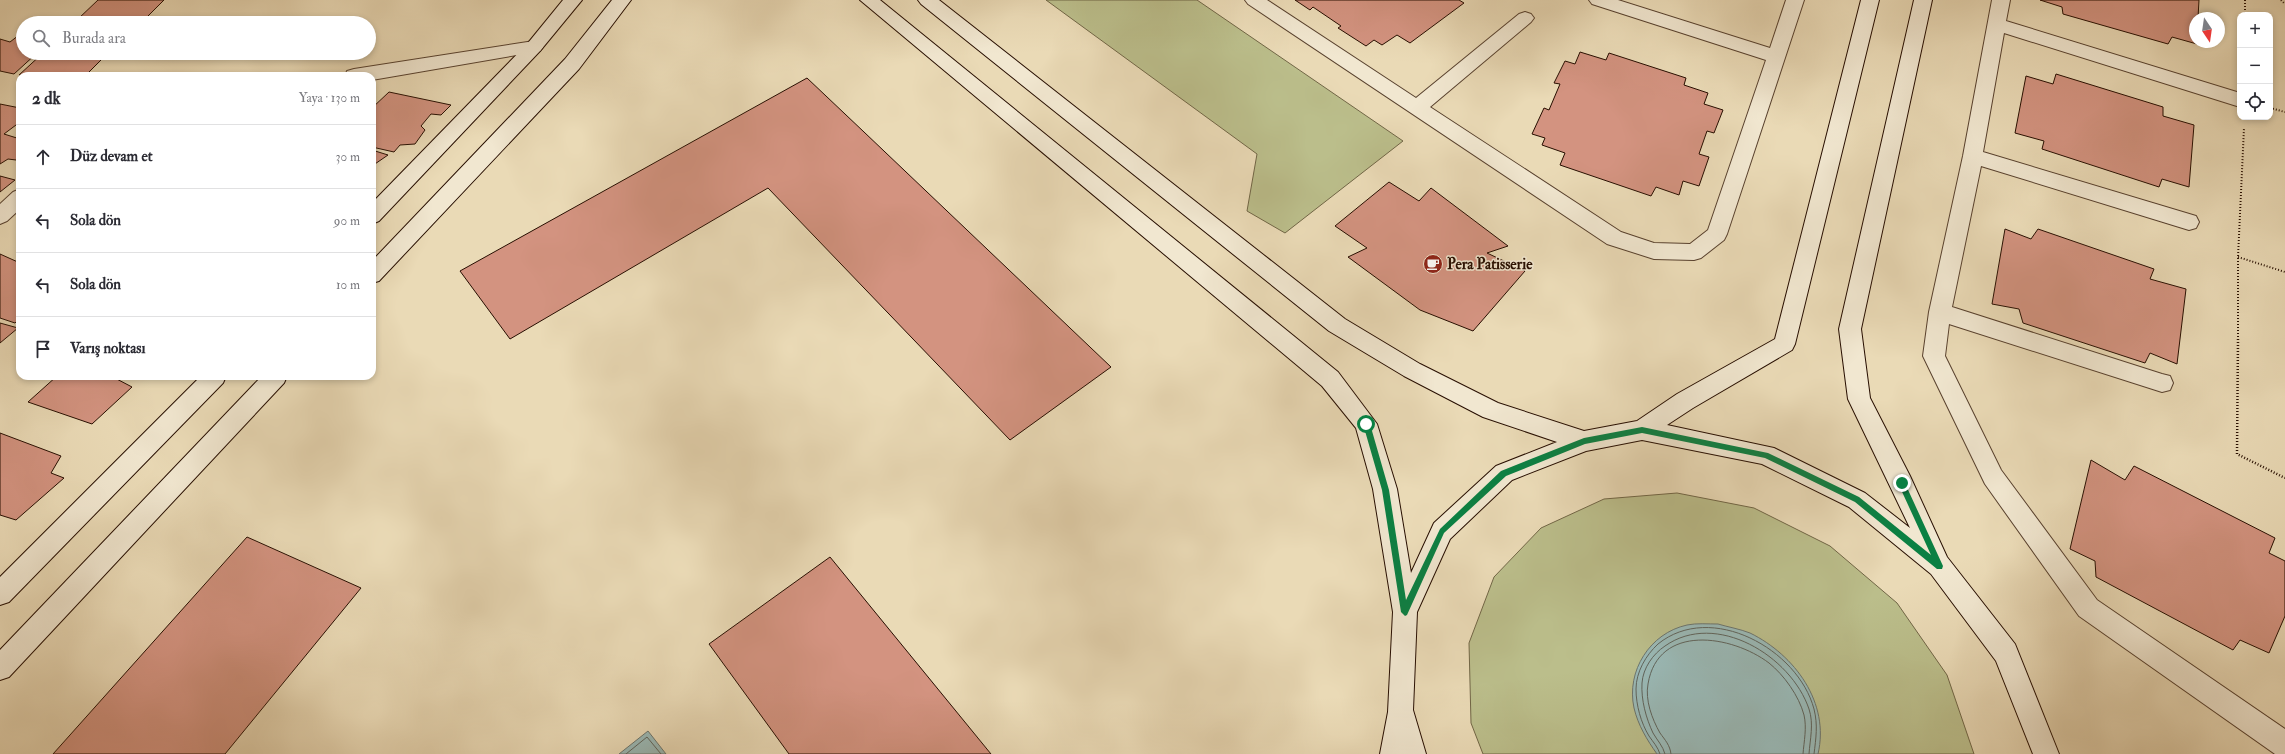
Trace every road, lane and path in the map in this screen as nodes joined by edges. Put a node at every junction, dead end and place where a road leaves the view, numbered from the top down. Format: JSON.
{"nodes":[{"id":1,"x":573,"y":0,"type":"edge"},
{"id":2,"x":622,"y":0,"type":"edge"},
{"id":3,"x":869,"y":0,"type":"edge"},
{"id":4,"x":926,"y":0,"type":"edge"},
{"id":5,"x":1254,"y":0,"type":"edge"},
{"id":6,"x":1598,"y":0,"type":"edge"},
{"id":7,"x":1795,"y":0,"type":"edge"},
{"id":8,"x":1870,"y":0,"type":"edge"},
{"id":9,"x":1923,"y":0,"type":"edge"},
{"id":10,"x":2001,"y":0,"type":"edge"},
{"id":11,"x":2245,"y":0,"type":"edge"},
{"id":12,"x":2281,"y":0,"type":"edge"},
{"id":13,"x":2285,"y":4,"type":"edge"},
{"id":14,"x":2245,"y":12,"type":"edge"},
{"id":15,"x":1525,"y":18,"type":"dead end"},
{"id":16,"x":1996,"y":24,"type":"junction"},
{"id":17,"x":534,"y":47,"type":"junction"},
{"id":18,"x":1776,"y":57,"type":"junction"},
{"id":19,"x":376,"y":72,"type":"edge"},
{"id":20,"x":2237,"y":99,"type":"edge"},
{"id":21,"x":1418,"y":108,"type":"junction"},
{"id":22,"x":2273,"y":109,"type":"edge"},
{"id":23,"x":2285,"y":112,"type":"edge"},
{"id":24,"x":2244,"y":125,"type":"dead end"},
{"id":25,"x":1973,"y":156,"type":"junction"},
{"id":26,"x":16,"y":201,"type":"edge"},
{"id":27,"x":376,"y":212,"type":"edge"},
{"id":28,"x":0,"y":216,"type":"edge"},
{"id":29,"x":2189,"y":222,"type":"dead end"},
{"id":30,"x":2238,"y":257,"type":"junction"},
{"id":31,"x":376,"y":270,"type":"edge"},
{"id":32,"x":2285,"y":272,"type":"edge"},
{"id":33,"x":1940,"y":312,"type":"junction"},
{"id":34,"x":211,"y":380,"type":"edge"},
{"id":35,"x":272,"y":380,"type":"edge"},
{"id":36,"x":2162,"y":383,"type":"dead end"},
{"id":37,"x":1642,"y":430,"type":"junction"},
{"id":38,"x":1584,"y":441,"type":"junction"},
{"id":39,"x":2285,"y":478,"type":"edge"},
{"id":40,"x":1940,"y":566,"type":"junction"},
{"id":41,"x":0,"y":594,"type":"edge"},
{"id":42,"x":1405,"y":612,"type":"junction"},
{"id":43,"x":0,"y":668,"type":"edge"},
{"id":44,"x":1400,"y":710,"type":"junction"},
{"id":45,"x":2285,"y":745,"type":"edge"},
{"id":46,"x":2046,"y":753,"type":"edge"},
{"id":47,"x":1393,"y":754,"type":"edge"},
{"id":48,"x":1413,"y":754,"type":"edge"}],
"edges":[{"from":1,"to":17,"type":"main road"},
{"from":2,"to":31,"type":"main road"},
{"from":3,"to":42,"type":"main road"},
{"from":4,"to":38,"type":"main road"},
{"from":5,"to":21,"type":"main road"},
{"from":6,"to":18,"type":"main road"},
{"from":7,"to":18,"type":"main road"},
{"from":8,"to":37,"type":"main road"},
{"from":9,"to":40,"type":"main road"},
{"from":10,"to":16,"type":"main road"},
{"from":11,"to":14,"type":"path"},
{"from":12,"to":13,"type":"path"},
{"from":15,"to":21,"type":"main road"},
{"from":16,"to":20,"type":"main road"},
{"from":16,"to":25,"type":"main road"},
{"from":17,"to":19,"type":"main road"},
{"from":17,"to":27,"type":"main road"},
{"from":18,"to":21,"type":"main road"},
{"from":22,"to":23,"type":"path"},
{"from":24,"to":30,"type":"path"},
{"from":25,"to":29,"type":"main road"},
{"from":25,"to":33,"type":"main road"},
{"from":26,"to":28,"type":"main road"},
{"from":30,"to":32,"type":"path"},
{"from":30,"to":39,"type":"path"},
{"from":33,"to":36,"type":"main road"},
{"from":33,"to":45,"type":"main road"},
{"from":34,"to":41,"type":"main road"},
{"from":35,"to":43,"type":"main road"},
{"from":37,"to":38,"type":"main road"},
{"from":37,"to":40,"type":"main road"},
{"from":38,"to":42,"type":"main road"},
{"from":40,"to":46,"type":"main road"},
{"from":42,"to":44,"type":"main road"},
{"from":44,"to":47,"type":"main road"},
{"from":44,"to":48,"type":"main road"}]}
